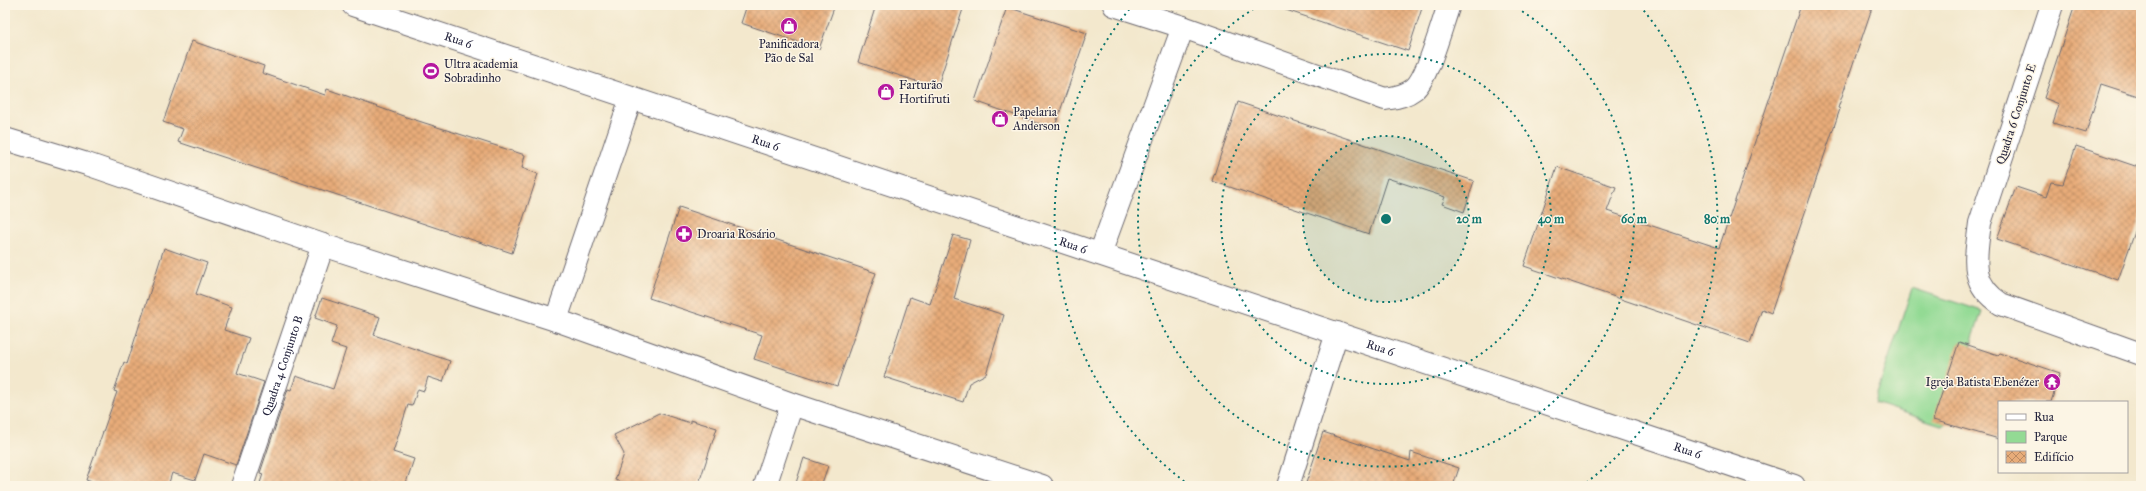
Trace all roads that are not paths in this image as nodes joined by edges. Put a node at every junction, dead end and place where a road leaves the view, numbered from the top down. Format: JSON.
{"nodes":[{"id":1,"x":353,"y":5,"type":"edge"},
{"id":2,"x":1114,"y":5,"type":"edge"},
{"id":3,"x":1449,"y":5,"type":"edge"},
{"id":4,"x":2052,"y":5,"type":"edge"},
{"id":5,"x":1183,"y":27,"type":"junction"},
{"id":6,"x":631,"y":98,"type":"junction"},
{"id":7,"x":5,"y":139,"type":"edge"},
{"id":8,"x":323,"y":245,"type":"junction"},
{"id":9,"x":1100,"y":254,"type":"junction"},
{"id":10,"x":556,"y":320,"type":"junction"},
{"id":11,"x":1337,"y":334,"type":"junction"},
{"id":12,"x":2141,"y":354,"type":"edge"},
{"id":13,"x":792,"y":404,"type":"junction"},
{"id":14,"x":242,"y":486,"type":"edge"},
{"id":15,"x":765,"y":486,"type":"edge"},
{"id":16,"x":1042,"y":486,"type":"edge"},
{"id":17,"x":1288,"y":486,"type":"edge"},
{"id":18,"x":1794,"y":486,"type":"edge"}],
"edges":[{"from":1,"to":6,"type":"street","name":"Rua 6"},
{"from":2,"to":5,"type":"street"},
{"from":3,"to":5,"type":"street"},
{"from":4,"to":12,"type":"street","name":"Quadra 6 Conjunto E"},
{"from":5,"to":9,"type":"street"},
{"from":6,"to":9,"type":"street","name":"Rua 6"},
{"from":6,"to":10,"type":"street"},
{"from":7,"to":8,"type":"street"},
{"from":8,"to":10,"type":"street"},
{"from":8,"to":14,"type":"street","name":"Quadra 4 Conjunto B"},
{"from":9,"to":11,"type":"street","name":"Rua 6"},
{"from":10,"to":13,"type":"street"},
{"from":11,"to":17,"type":"street"},
{"from":11,"to":18,"type":"street","name":"Rua 6"},
{"from":13,"to":15,"type":"street"},
{"from":13,"to":16,"type":"street"}]}
